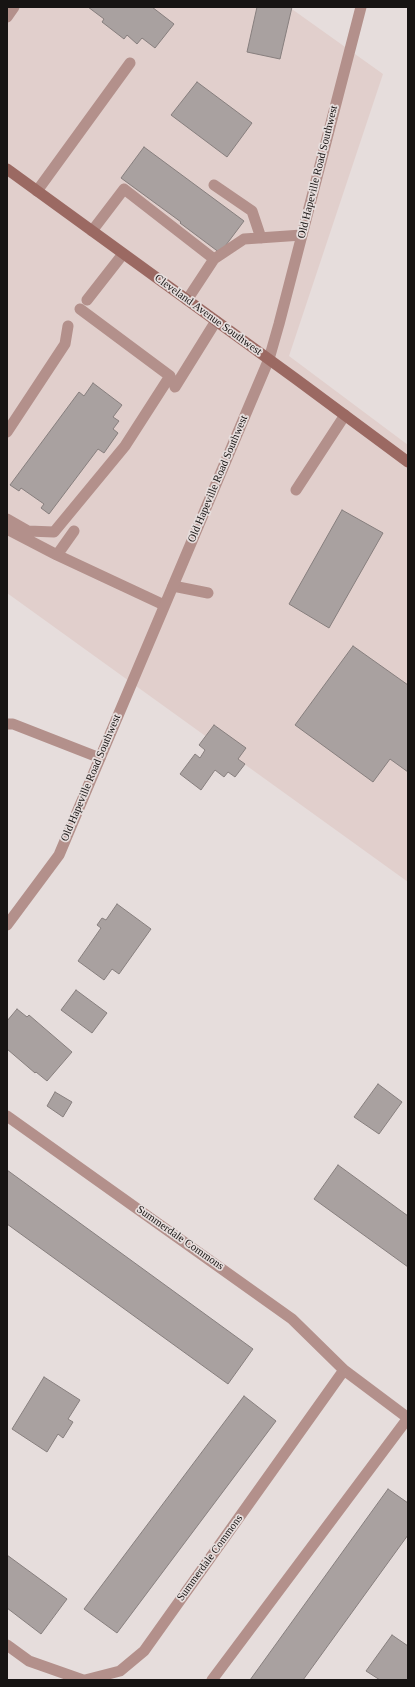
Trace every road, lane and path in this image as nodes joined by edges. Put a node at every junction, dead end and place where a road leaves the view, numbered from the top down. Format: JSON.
{"nodes":[{"id":1,"x":14,"y":7,"type":"edge"},
{"id":2,"x":361,"y":7,"type":"edge"},
{"id":3,"x":7,"y":17,"type":"edge"},
{"id":4,"x":130,"y":63,"type":"dead end"},
{"id":5,"x":7,"y":169,"type":"edge"},
{"id":6,"x":214,"y":184,"type":"dead end"},
{"id":7,"x":37,"y":191,"type":"junction"},
{"id":8,"x":92,"y":231,"type":"junction"},
{"id":9,"x":302,"y":235,"type":"junction"},
{"id":10,"x":261,"y":238,"type":"junction"},
{"id":11,"x":123,"y":254,"type":"junction"},
{"id":12,"x":214,"y":259,"type":"junction"},
{"id":13,"x":87,"y":300,"type":"dead end"},
{"id":14,"x":187,"y":300,"type":"junction"},
{"id":15,"x":80,"y":309,"type":"dead end"},
{"id":16,"x":216,"y":321,"type":"junction"},
{"id":17,"x":68,"y":326,"type":"dead end"},
{"id":18,"x":269,"y":359,"type":"junction"},
{"id":19,"x":175,"y":387,"type":"dead end"},
{"id":20,"x":345,"y":416,"type":"junction"},
{"id":21,"x":7,"y":432,"type":"edge"},
{"id":22,"x":408,"y":462,"type":"edge"},
{"id":23,"x":296,"y":490,"type":"dead end"},
{"id":24,"x":7,"y":519,"type":"edge"},
{"id":25,"x":7,"y":529,"type":"edge"},
{"id":26,"x":74,"y":531,"type":"dead end"},
{"id":27,"x":57,"y":555,"type":"junction"},
{"id":28,"x":173,"y":586,"type":"junction"},
{"id":29,"x":208,"y":593,"type":"dead end"},
{"id":30,"x":164,"y":606,"type":"junction"},
{"id":31,"x":7,"y":724,"type":"edge"},
{"id":32,"x":100,"y":758,"type":"junction"},
{"id":33,"x":7,"y":925,"type":"edge"},
{"id":34,"x":7,"y":1116,"type":"edge"},
{"id":35,"x":344,"y":1370,"type":"junction"},
{"id":36,"x":408,"y":1418,"type":"edge"},
{"id":37,"x":7,"y":1645,"type":"edge"},
{"id":38,"x":114,"y":1677,"type":"edge"},
{"id":39,"x":84,"y":1680,"type":"edge"},
{"id":40,"x":212,"y":1680,"type":"edge"}],
"edges":[{"from":1,"to":3,"type":"street"},
{"from":2,"to":9,"type":"street","name":"Old Hapeville Road Southwest"},
{"from":4,"to":7,"type":"street"},
{"from":5,"to":7,"type":"main road","name":"Cleveland Avenue Southwest"},
{"from":6,"to":10,"type":"street"},
{"from":7,"to":8,"type":"main road","name":"Cleveland Avenue Southwest"},
{"from":8,"to":11,"type":"main road","name":"Cleveland Avenue Southwest"},
{"from":8,"to":12,"type":"street"},
{"from":9,"to":10,"type":"street"},
{"from":9,"to":18,"type":"street","name":"Old Hapeville Road Southwest"},
{"from":10,"to":12,"type":"street"},
{"from":11,"to":13,"type":"street"},
{"from":11,"to":14,"type":"main road","name":"Cleveland Avenue Southwest"},
{"from":12,"to":14,"type":"street"},
{"from":14,"to":16,"type":"main road","name":"Cleveland Avenue Southwest"},
{"from":15,"to":24,"type":"street"},
{"from":16,"to":18,"type":"main road","name":"Cleveland Avenue Southwest"},
{"from":16,"to":19,"type":"street"},
{"from":17,"to":21,"type":"street"},
{"from":18,"to":20,"type":"main road","name":"Cleveland Avenue Southwest"},
{"from":18,"to":28,"type":"street","name":"Old Hapeville Road Southwest"},
{"from":20,"to":22,"type":"main road","name":"Cleveland Avenue Southwest"},
{"from":20,"to":23,"type":"street"},
{"from":25,"to":27,"type":"street"},
{"from":26,"to":27,"type":"street"},
{"from":27,"to":30,"type":"street"},
{"from":28,"to":29,"type":"street"},
{"from":28,"to":30,"type":"street","name":"Old Hapeville Road Southwest"},
{"from":30,"to":32,"type":"street","name":"Old Hapeville Road Southwest"},
{"from":31,"to":32,"type":"street"},
{"from":32,"to":33,"type":"street","name":"Old Hapeville Road Southwest"},
{"from":34,"to":35,"type":"street","name":"Summerdale Commons"},
{"from":35,"to":36,"type":"street","name":"Summerdale Commons"},
{"from":35,"to":38,"type":"street","name":"Summerdale Commons"},
{"from":36,"to":40,"type":"street","name":"Summerdale Commons"},
{"from":37,"to":39,"type":"street","name":"Summerdale Commons"},
{"from":38,"to":39,"type":"street","name":"Summerdale Commons"}]}
